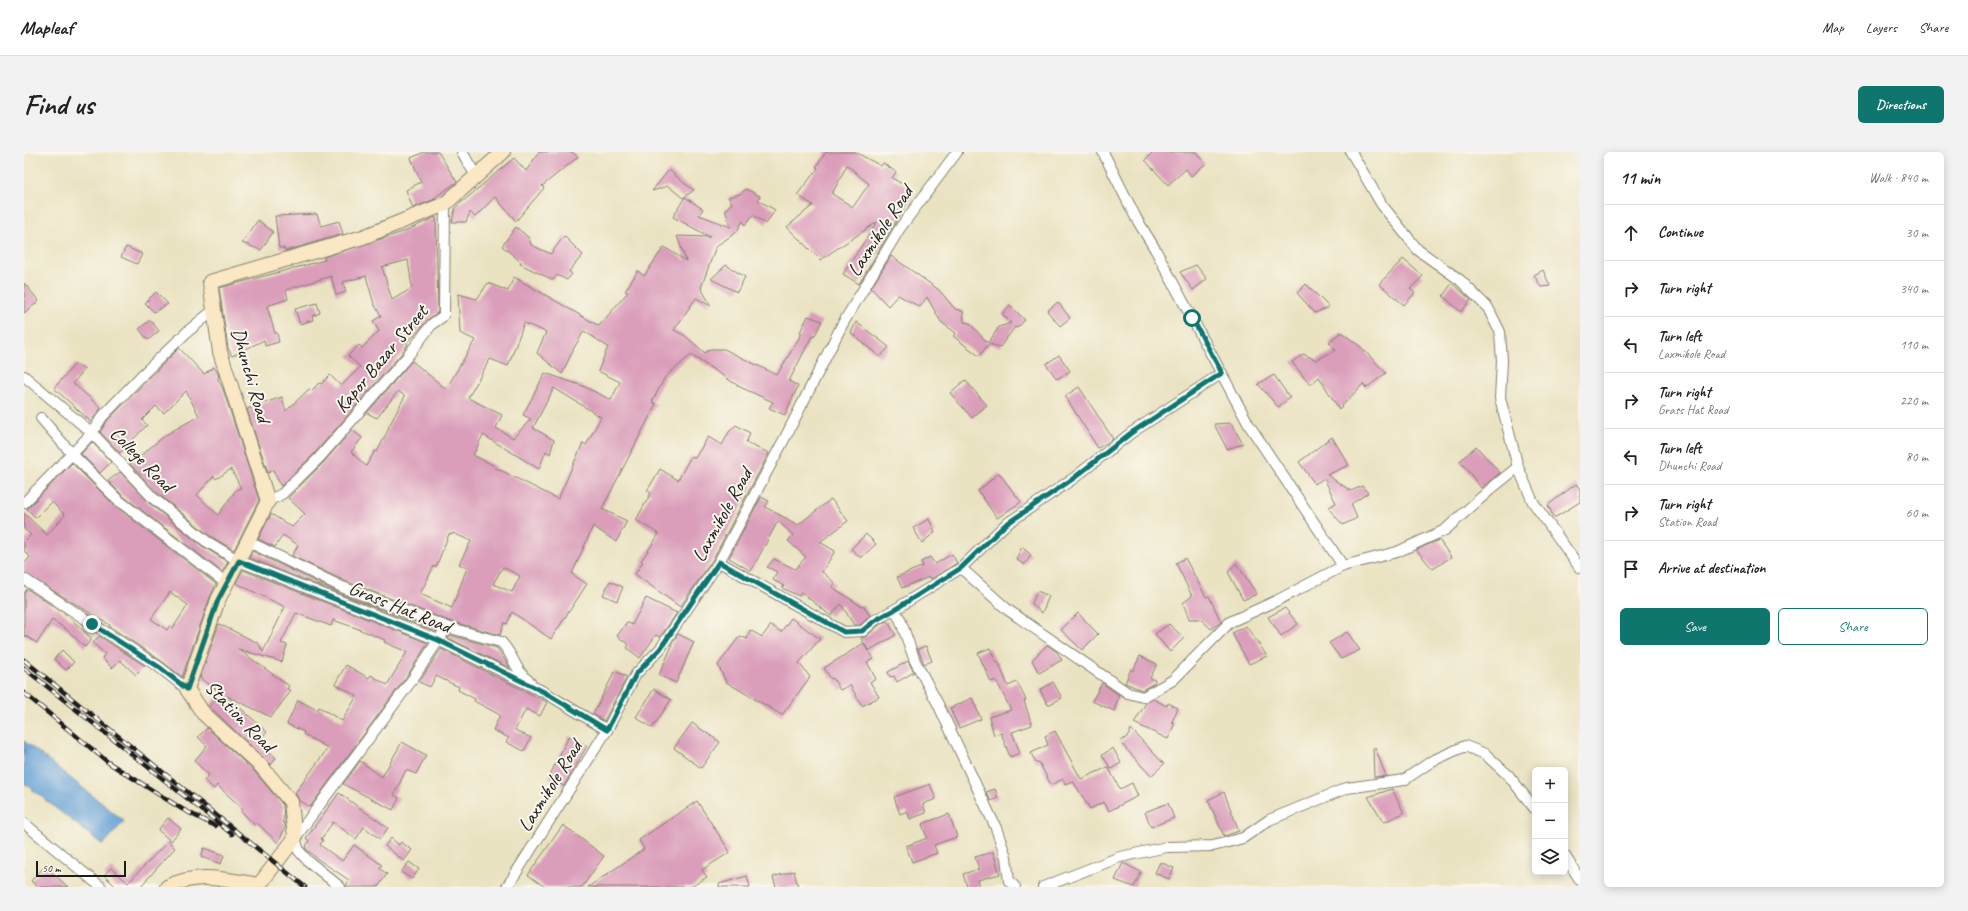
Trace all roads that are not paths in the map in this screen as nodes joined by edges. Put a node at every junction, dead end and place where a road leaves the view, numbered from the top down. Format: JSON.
{"nodes":[{"id":1,"x":462,"y":152,"type":"edge"},
{"id":2,"x":503,"y":152,"type":"edge"},
{"id":3,"x":957,"y":152,"type":"edge"},
{"id":4,"x":1103,"y":152,"type":"edge"},
{"id":5,"x":1351,"y":152,"type":"edge"},
{"id":6,"x":476,"y":176,"type":"junction"},
{"id":7,"x":445,"y":204,"type":"junction"},
{"id":8,"x":214,"y":310,"type":"junction"},
{"id":9,"x":1222,"y":373,"type":"junction"},
{"id":10,"x":24,"y":376,"type":"edge"},
{"id":11,"x":41,"y":418,"type":"dead end"},
{"id":12,"x":92,"y":433,"type":"junction"},
{"id":13,"x":72,"y":454,"type":"junction"},
{"id":14,"x":1518,"y":467,"type":"junction"},
{"id":15,"x":268,"y":501,"type":"junction"},
{"id":16,"x":24,"y":503,"type":"edge"},
{"id":17,"x":249,"y":542,"type":"junction"},
{"id":18,"x":239,"y":561,"type":"junction"},
{"id":19,"x":719,"y":562,"type":"junction"},
{"id":20,"x":1343,"y":566,"type":"junction"},
{"id":21,"x":961,"y":568,"type":"junction"},
{"id":22,"x":1580,"y":568,"type":"edge"},
{"id":23,"x":24,"y":579,"type":"edge"},
{"id":24,"x":227,"y":584,"type":"junction"},
{"id":25,"x":894,"y":610,"type":"junction"},
{"id":26,"x":446,"y":627,"type":"junction"},
{"id":27,"x":438,"y":640,"type":"junction"},
{"id":28,"x":187,"y":689,"type":"junction"},
{"id":29,"x":544,"y":692,"type":"junction"},
{"id":30,"x":607,"y":730,"type":"junction"},
{"id":31,"x":1532,"y":805,"type":"edge"},
{"id":32,"x":24,"y":823,"type":"edge"},
{"id":33,"x":295,"y":838,"type":"junction"},
{"id":34,"x":1568,"y":861,"type":"edge"},
{"id":35,"x":1580,"y":880,"type":"edge"},
{"id":36,"x":260,"y":886,"type":"edge"},
{"id":37,"x":101,"y":887,"type":"edge"},
{"id":38,"x":168,"y":887,"type":"edge"},
{"id":39,"x":340,"y":887,"type":"edge"},
{"id":40,"x":507,"y":887,"type":"edge"},
{"id":41,"x":1015,"y":887,"type":"edge"},
{"id":42,"x":1043,"y":887,"type":"edge"}],
"edges":[{"from":1,"to":6,"type":"street"},
{"from":2,"to":6,"type":"street","name":"Dhunchi Road"},
{"from":3,"to":19,"type":"street","name":"Laxmikole Road"},
{"from":4,"to":9,"type":"street"},
{"from":5,"to":14,"type":"street"},
{"from":6,"to":7,"type":"street","name":"Dhunchi Road"},
{"from":7,"to":8,"type":"street","name":"Dhunchi Road"},
{"from":7,"to":15,"type":"street","name":"Kapor Bazar Street"},
{"from":8,"to":12,"type":"street"},
{"from":8,"to":15,"type":"street","name":"Dhunchi Road"},
{"from":9,"to":20,"type":"street"},
{"from":9,"to":21,"type":"street"},
{"from":10,"to":12,"type":"street","name":"College Road"},
{"from":11,"to":13,"type":"street"},
{"from":12,"to":13,"type":"street"},
{"from":12,"to":18,"type":"street","name":"College Road"},
{"from":13,"to":16,"type":"street"},
{"from":13,"to":24,"type":"street"},
{"from":14,"to":20,"type":"street"},
{"from":14,"to":22,"type":"street"},
{"from":15,"to":17,"type":"street"},
{"from":17,"to":18,"type":"street"},
{"from":17,"to":26,"type":"street"},
{"from":18,"to":24,"type":"street"},
{"from":18,"to":27,"type":"street","name":"Grass Hat Road"},
{"from":19,"to":25,"type":"street"},
{"from":19,"to":30,"type":"street","name":"Laxmikole Road"},
{"from":20,"to":21,"type":"street"},
{"from":21,"to":25,"type":"street"},
{"from":23,"to":28,"type":"street","name":"Station Road"},
{"from":24,"to":28,"type":"street"},
{"from":25,"to":41,"type":"street"},
{"from":26,"to":27,"type":"street"},
{"from":26,"to":29,"type":"street"},
{"from":27,"to":29,"type":"street","name":"Grass Hat Road"},
{"from":27,"to":33,"type":"street"},
{"from":28,"to":33,"type":"street","name":"Station Road"},
{"from":29,"to":30,"type":"street","name":"Grass Hat Road"},
{"from":30,"to":40,"type":"street","name":"Laxmikole Road"},
{"from":31,"to":42,"type":"street"},
{"from":32,"to":37,"type":"street"},
{"from":33,"to":36,"type":"street"},
{"from":33,"to":39,"type":"street"},
{"from":34,"to":35,"type":"street"},
{"from":36,"to":38,"type":"street"}]}
